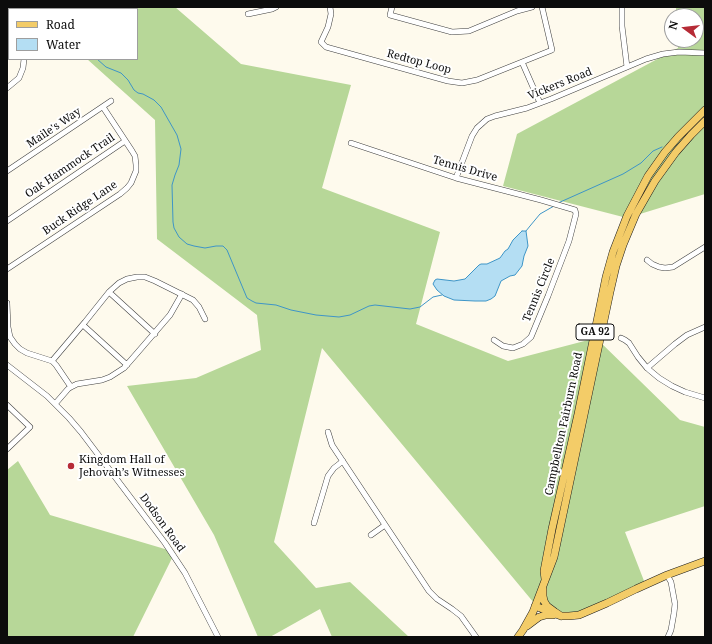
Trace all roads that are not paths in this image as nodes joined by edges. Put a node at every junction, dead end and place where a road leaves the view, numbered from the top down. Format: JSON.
{"nodes":[{"id":1,"x":276,"y":7,"type":"edge"},
{"id":2,"x":330,"y":7,"type":"edge"},
{"id":3,"x":392,"y":7,"type":"edge"},
{"id":4,"x":532,"y":7,"type":"edge"},
{"id":5,"x":542,"y":7,"type":"edge"},
{"id":6,"x":622,"y":7,"type":"edge"},
{"id":7,"x":248,"y":14,"type":"dead end"},
{"id":8,"x":705,"y":53,"type":"edge"},
{"id":9,"x":24,"y":60,"type":"edge"},
{"id":10,"x":522,"y":62,"type":"junction"},
{"id":11,"x":627,"y":67,"type":"junction"},
{"id":12,"x":7,"y":88,"type":"edge"},
{"id":13,"x":111,"y":101,"type":"dead end"},
{"id":14,"x":540,"y":103,"type":"junction"},
{"id":15,"x":103,"y":107,"type":"junction"},
{"id":16,"x":705,"y":110,"type":"edge"},
{"id":17,"x":705,"y":121,"type":"edge"},
{"id":18,"x":125,"y":141,"type":"junction"},
{"id":19,"x":352,"y":143,"type":"dead end"},
{"id":20,"x":7,"y":171,"type":"edge"},
{"id":21,"x":456,"y":178,"type":"junction"},
{"id":22,"x":575,"y":210,"type":"joint"},
{"id":23,"x":7,"y":221,"type":"edge"},
{"id":24,"x":705,"y":247,"type":"edge"},
{"id":25,"x":647,"y":260,"type":"dead end"},
{"id":26,"x":7,"y":269,"type":"edge"},
{"id":27,"x":109,"y":292,"type":"junction"},
{"id":28,"x":182,"y":294,"type":"junction"},
{"id":29,"x":7,"y":303,"type":"edge"},
{"id":30,"x":205,"y":319,"type":"dead end"},
{"id":31,"x":83,"y":325,"type":"junction"},
{"id":32,"x":705,"y":327,"type":"edge"},
{"id":33,"x":155,"y":334,"type":"junction"},
{"id":34,"x":621,"y":338,"type":"dead end"},
{"id":35,"x":494,"y":340,"type":"dead end"},
{"id":36,"x":52,"y":361,"type":"junction"},
{"id":37,"x":7,"y":365,"type":"edge"},
{"id":38,"x":127,"y":365,"type":"junction"},
{"id":39,"x":648,"y":368,"type":"junction"},
{"id":40,"x":72,"y":387,"type":"junction"},
{"id":41,"x":705,"y":398,"type":"edge"},
{"id":42,"x":55,"y":404,"type":"junction"},
{"id":43,"x":7,"y":405,"type":"edge"},
{"id":44,"x":328,"y":432,"type":"dead end"},
{"id":45,"x":7,"y":449,"type":"edge"},
{"id":46,"x":343,"y":461,"type":"junction"},
{"id":47,"x":314,"y":523,"type":"dead end"},
{"id":48,"x":385,"y":525,"type":"junction"},
{"id":49,"x":371,"y":534,"type":"dead end"},
{"id":50,"x":705,"y":561,"type":"edge"},
{"id":51,"x":667,"y":575,"type":"junction"},
{"id":52,"x":545,"y":580,"type":"junction"},
{"id":53,"x":535,"y":606,"type":"junction"},
{"id":54,"x":561,"y":616,"type":"junction"},
{"id":55,"x":523,"y":630,"type":"junction"},
{"id":56,"x":218,"y":637,"type":"edge"},
{"id":57,"x":476,"y":637,"type":"edge"},
{"id":58,"x":518,"y":637,"type":"edge"},
{"id":59,"x":668,"y":637,"type":"edge"}],
"edges":[{"from":1,"to":7,"type":"street"},
{"from":2,"to":10,"type":"street","name":"Redtop Loop"},
{"from":3,"to":4,"type":"street"},
{"from":5,"to":10,"type":"street","name":"Redtop Loop"},
{"from":6,"to":11,"type":"street"},
{"from":8,"to":11,"type":"street","name":"Vickers Road"},
{"from":9,"to":12,"type":"street"},
{"from":10,"to":14,"type":"street"},
{"from":11,"to":14,"type":"street","name":"Vickers Road"},
{"from":13,"to":15,"type":"street","name":"Maile's Way"},
{"from":14,"to":21,"type":"street","name":"Vickers Road"},
{"from":15,"to":18,"type":"street","name":"Buck Ridge Lane"},
{"from":15,"to":20,"type":"street","name":"Maile's Way"},
{"from":16,"to":52,"type":"main road","name":"Campbellton Fairburn Road","number":"GA 92"},
{"from":17,"to":52,"type":"main road","name":"Campbellton Fairburn Road","number":"GA 92"},
{"from":18,"to":23,"type":"street","name":"Oak Hammock Trail"},
{"from":18,"to":26,"type":"street","name":"Buck Ridge Lane"},
{"from":19,"to":21,"type":"street","name":"Tennis Drive"},
{"from":21,"to":22,"type":"street","name":"Tennis Drive"},
{"from":22,"to":35,"type":"street","name":"Tennis Circle"},
{"from":24,"to":25,"type":"street"},
{"from":27,"to":28,"type":"street"},
{"from":27,"to":31,"type":"street"},
{"from":27,"to":33,"type":"street"},
{"from":28,"to":30,"type":"street"},
{"from":28,"to":33,"type":"street"},
{"from":29,"to":36,"type":"street"},
{"from":31,"to":36,"type":"street"},
{"from":31,"to":38,"type":"street"},
{"from":32,"to":39,"type":"street"},
{"from":33,"to":38,"type":"street"},
{"from":34,"to":39,"type":"street"},
{"from":36,"to":40,"type":"street"},
{"from":37,"to":42,"type":"street","name":"Dodson Road"},
{"from":38,"to":40,"type":"street"},
{"from":39,"to":41,"type":"street"},
{"from":40,"to":42,"type":"street"},
{"from":42,"to":56,"type":"street","name":"Dodson Road"},
{"from":43,"to":45,"type":"street"},
{"from":44,"to":46,"type":"street"},
{"from":46,"to":47,"type":"street"},
{"from":46,"to":48,"type":"street"},
{"from":48,"to":49,"type":"street"},
{"from":48,"to":57,"type":"street"},
{"from":50,"to":51,"type":"main road"},
{"from":51,"to":54,"type":"main road"},
{"from":51,"to":59,"type":"street"},
{"from":52,"to":53,"type":"main road","name":"Campbellton Fairburn Road","number":"GA 92"},
{"from":52,"to":54,"type":"main road"},
{"from":53,"to":54,"type":"main road"},
{"from":53,"to":55,"type":"main road","name":"Campbellton Fairburn Road","number":"GA 92"},
{"from":54,"to":55,"type":"main road"},
{"from":55,"to":58,"type":"main road","name":"Campbellton Fairburn Road","number":"GA 92"}]}
